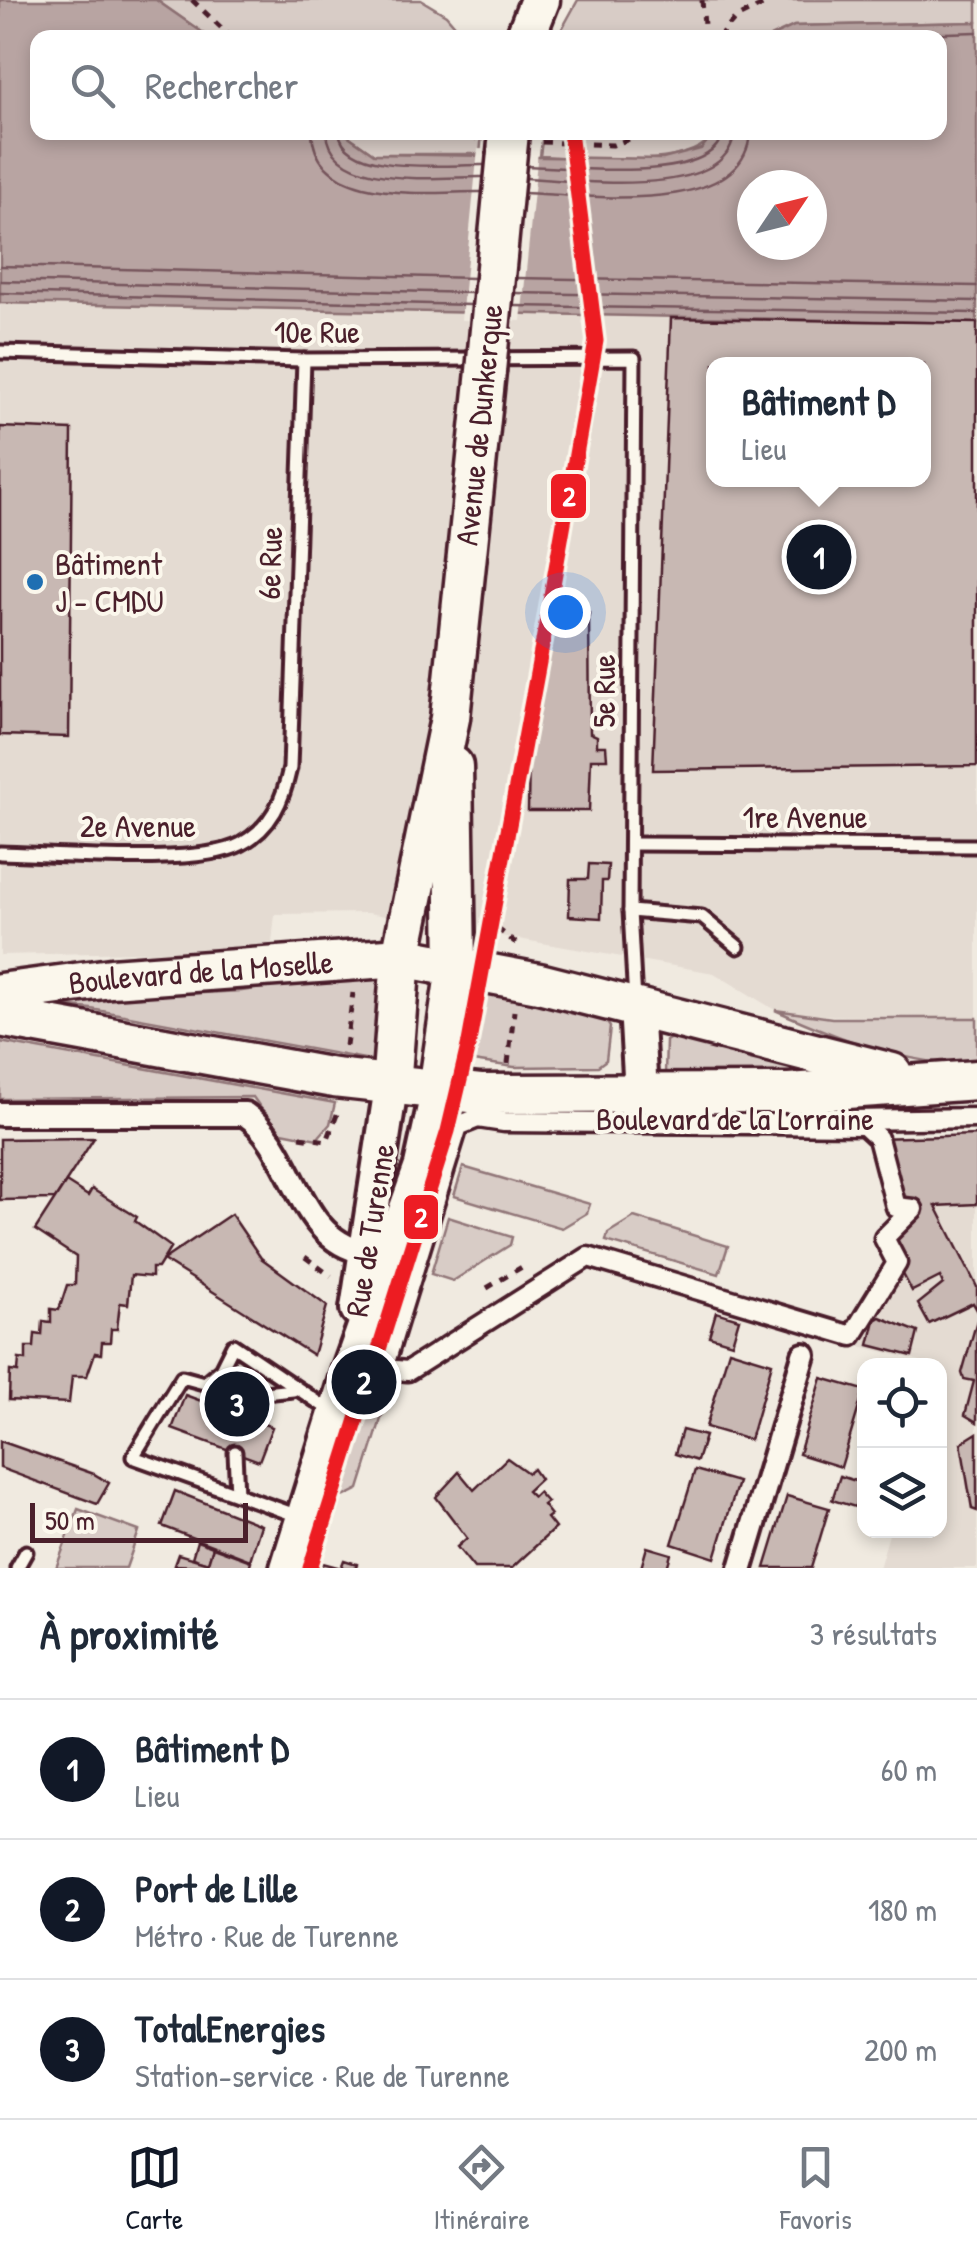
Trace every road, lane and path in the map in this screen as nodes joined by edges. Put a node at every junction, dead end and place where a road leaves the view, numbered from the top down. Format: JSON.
{"nodes":[{"id":1,"x":192,"y":0,"type":"edge"},
{"id":2,"x":540,"y":0,"type":"edge"},
{"id":3,"x":702,"y":0,"type":"edge"},
{"id":4,"x":773,"y":0,"type":"edge"},
{"id":5,"x":224,"y":30,"type":"edge"},
{"id":6,"x":528,"y":30,"type":"edge"},
{"id":7,"x":704,"y":30,"type":"edge"},
{"id":8,"x":725,"y":30,"type":"edge"},
{"id":9,"x":508,"y":140,"type":"edge"},
{"id":10,"x":0,"y":352,"type":"edge"},
{"id":11,"x":634,"y":358,"type":"joint"},
{"id":12,"x":304,"y":360,"type":"junction"},
{"id":13,"x":450,"y":718,"type":"junction"},
{"id":14,"x":290,"y":768,"type":"joint"},
{"id":15,"x":632,"y":844,"type":"junction"},
{"id":16,"x":977,"y":846,"type":"edge"},
{"id":17,"x":0,"y":853,"type":"edge"},
{"id":18,"x":630,"y":911,"type":"junction"},
{"id":19,"x":738,"y":947,"type":"dead end"},
{"id":20,"x":401,"y":956,"type":"junction"},
{"id":21,"x":456,"y":968,"type":"junction"},
{"id":22,"x":0,"y":993,"type":"edge"},
{"id":23,"x":636,"y":1006,"type":"junction"},
{"id":24,"x":0,"y":1017,"type":"edge"},
{"id":25,"x":967,"y":1081,"type":"edge"},
{"id":26,"x":391,"y":1087,"type":"junction"},
{"id":27,"x":438,"y":1090,"type":"junction"},
{"id":28,"x":641,"y":1093,"type":"junction"},
{"id":29,"x":0,"y":1114,"type":"edge"},
{"id":30,"x":492,"y":1117,"type":"dead end"},
{"id":31,"x":977,"y":1118,"type":"edge"},
{"id":32,"x":433,"y":1212,"type":"joint"},
{"id":33,"x":365,"y":1252,"type":"junction"},
{"id":34,"x":305,"y":1257,"type":"dead end"},
{"id":35,"x":525,"y":1265,"type":"dead end"},
{"id":36,"x":329,"y":1276,"type":"dead end"},
{"id":37,"x":487,"y":1288,"type":"dead end"},
{"id":38,"x":804,"y":1355,"type":"dead end"},
{"id":39,"x":348,"y":1372,"type":"junction"},
{"id":40,"x":293,"y":1390,"type":"junction"},
{"id":41,"x":335,"y":1413,"type":"junction"},
{"id":42,"x":246,"y":1418,"type":"dead end"},
{"id":43,"x":235,"y":1452,"type":"dead end"},
{"id":44,"x":236,"y":1494,"type":"junction"},
{"id":45,"x":302,"y":1518,"type":"junction"},
{"id":46,"x":26,"y":1552,"type":"dead end"},
{"id":47,"x":17,"y":1568,"type":"edge"},
{"id":48,"x":287,"y":1568,"type":"edge"},
{"id":49,"x":741,"y":1568,"type":"edge"}],
"edges":[{"from":1,"to":5,"type":"path"},
{"from":2,"to":6,"type":"main road"},
{"from":3,"to":7,"type":"path"},
{"from":4,"to":8,"type":"path"},
{"from":9,"to":13,"type":"main road","name":"Avenue de Dunkerque","bridge":true},
{"from":10,"to":12,"type":"lane","name":"10e Rue"},
{"from":11,"to":12,"type":"lane","name":"10e Rue"},
{"from":11,"to":15,"type":"lane","name":"5e Rue"},
{"from":12,"to":14,"type":"lane","name":"6e Rue"},
{"from":13,"to":20,"type":"main road","name":"Avenue de Dunkerque"},
{"from":13,"to":21,"type":"main road","name":"Avenue de Dunkerque"},
{"from":14,"to":17,"type":"lane","name":"2e Avenue"},
{"from":15,"to":16,"type":"lane","name":"1re Avenue"},
{"from":15,"to":18,"type":"lane","name":"5e Rue"},
{"from":18,"to":19,"type":"lane"},
{"from":18,"to":23,"type":"lane","name":"5e Rue"},
{"from":20,"to":21,"type":"main road","name":"Boulevard de la Moselle"},
{"from":20,"to":22,"type":"main road","name":"Boulevard de la Moselle"},
{"from":20,"to":26,"type":"main road","name":"Avenue de Dunkerque"},
{"from":21,"to":23,"type":"main road","name":"Boulevard de la Lorraine"},
{"from":21,"to":27,"type":"main road","name":"Avenue de Dunkerque"},
{"from":23,"to":25,"type":"main road","name":"Boulevard de la Lorraine"},
{"from":23,"to":28,"type":"main road","name":"Boulevard de la Lorraine"},
{"from":24,"to":26,"type":"main road","name":"Boulevard de la Moselle"},
{"from":25,"to":28,"type":"main road","name":"Boulevard de la Lorraine"},
{"from":26,"to":27,"type":"main road","name":"Boulevard de la Moselle"},
{"from":26,"to":33,"type":"main road","name":"Rue de Turenne"},
{"from":27,"to":28,"type":"main road","name":"Boulevard de la Lorraine"},
{"from":27,"to":39,"type":"main road","name":"Rue de Turenne"},
{"from":29,"to":33,"type":"street"},
{"from":30,"to":31,"type":"street","name":"Boulevard de la Lorraine"},
{"from":32,"to":32,"type":"street"},
{"from":33,"to":39,"type":"main road","name":"Rue de Turenne"},
{"from":34,"to":36,"type":"path"},
{"from":35,"to":37,"type":"path"},
{"from":38,"to":49,"type":"street"},
{"from":39,"to":41,"type":"main road","name":"Rue de Turenne"},
{"from":40,"to":41,"type":"lane"},
{"from":40,"to":42,"type":"lane"},
{"from":40,"to":44,"type":"lane"},
{"from":41,"to":45,"type":"main road","name":"Rue de Turenne"},
{"from":43,"to":44,"type":"lane"},
{"from":44,"to":45,"type":"lane"},
{"from":45,"to":48,"type":"main road","name":"Rue de Turenne"},
{"from":46,"to":47,"type":"lane"}]}
